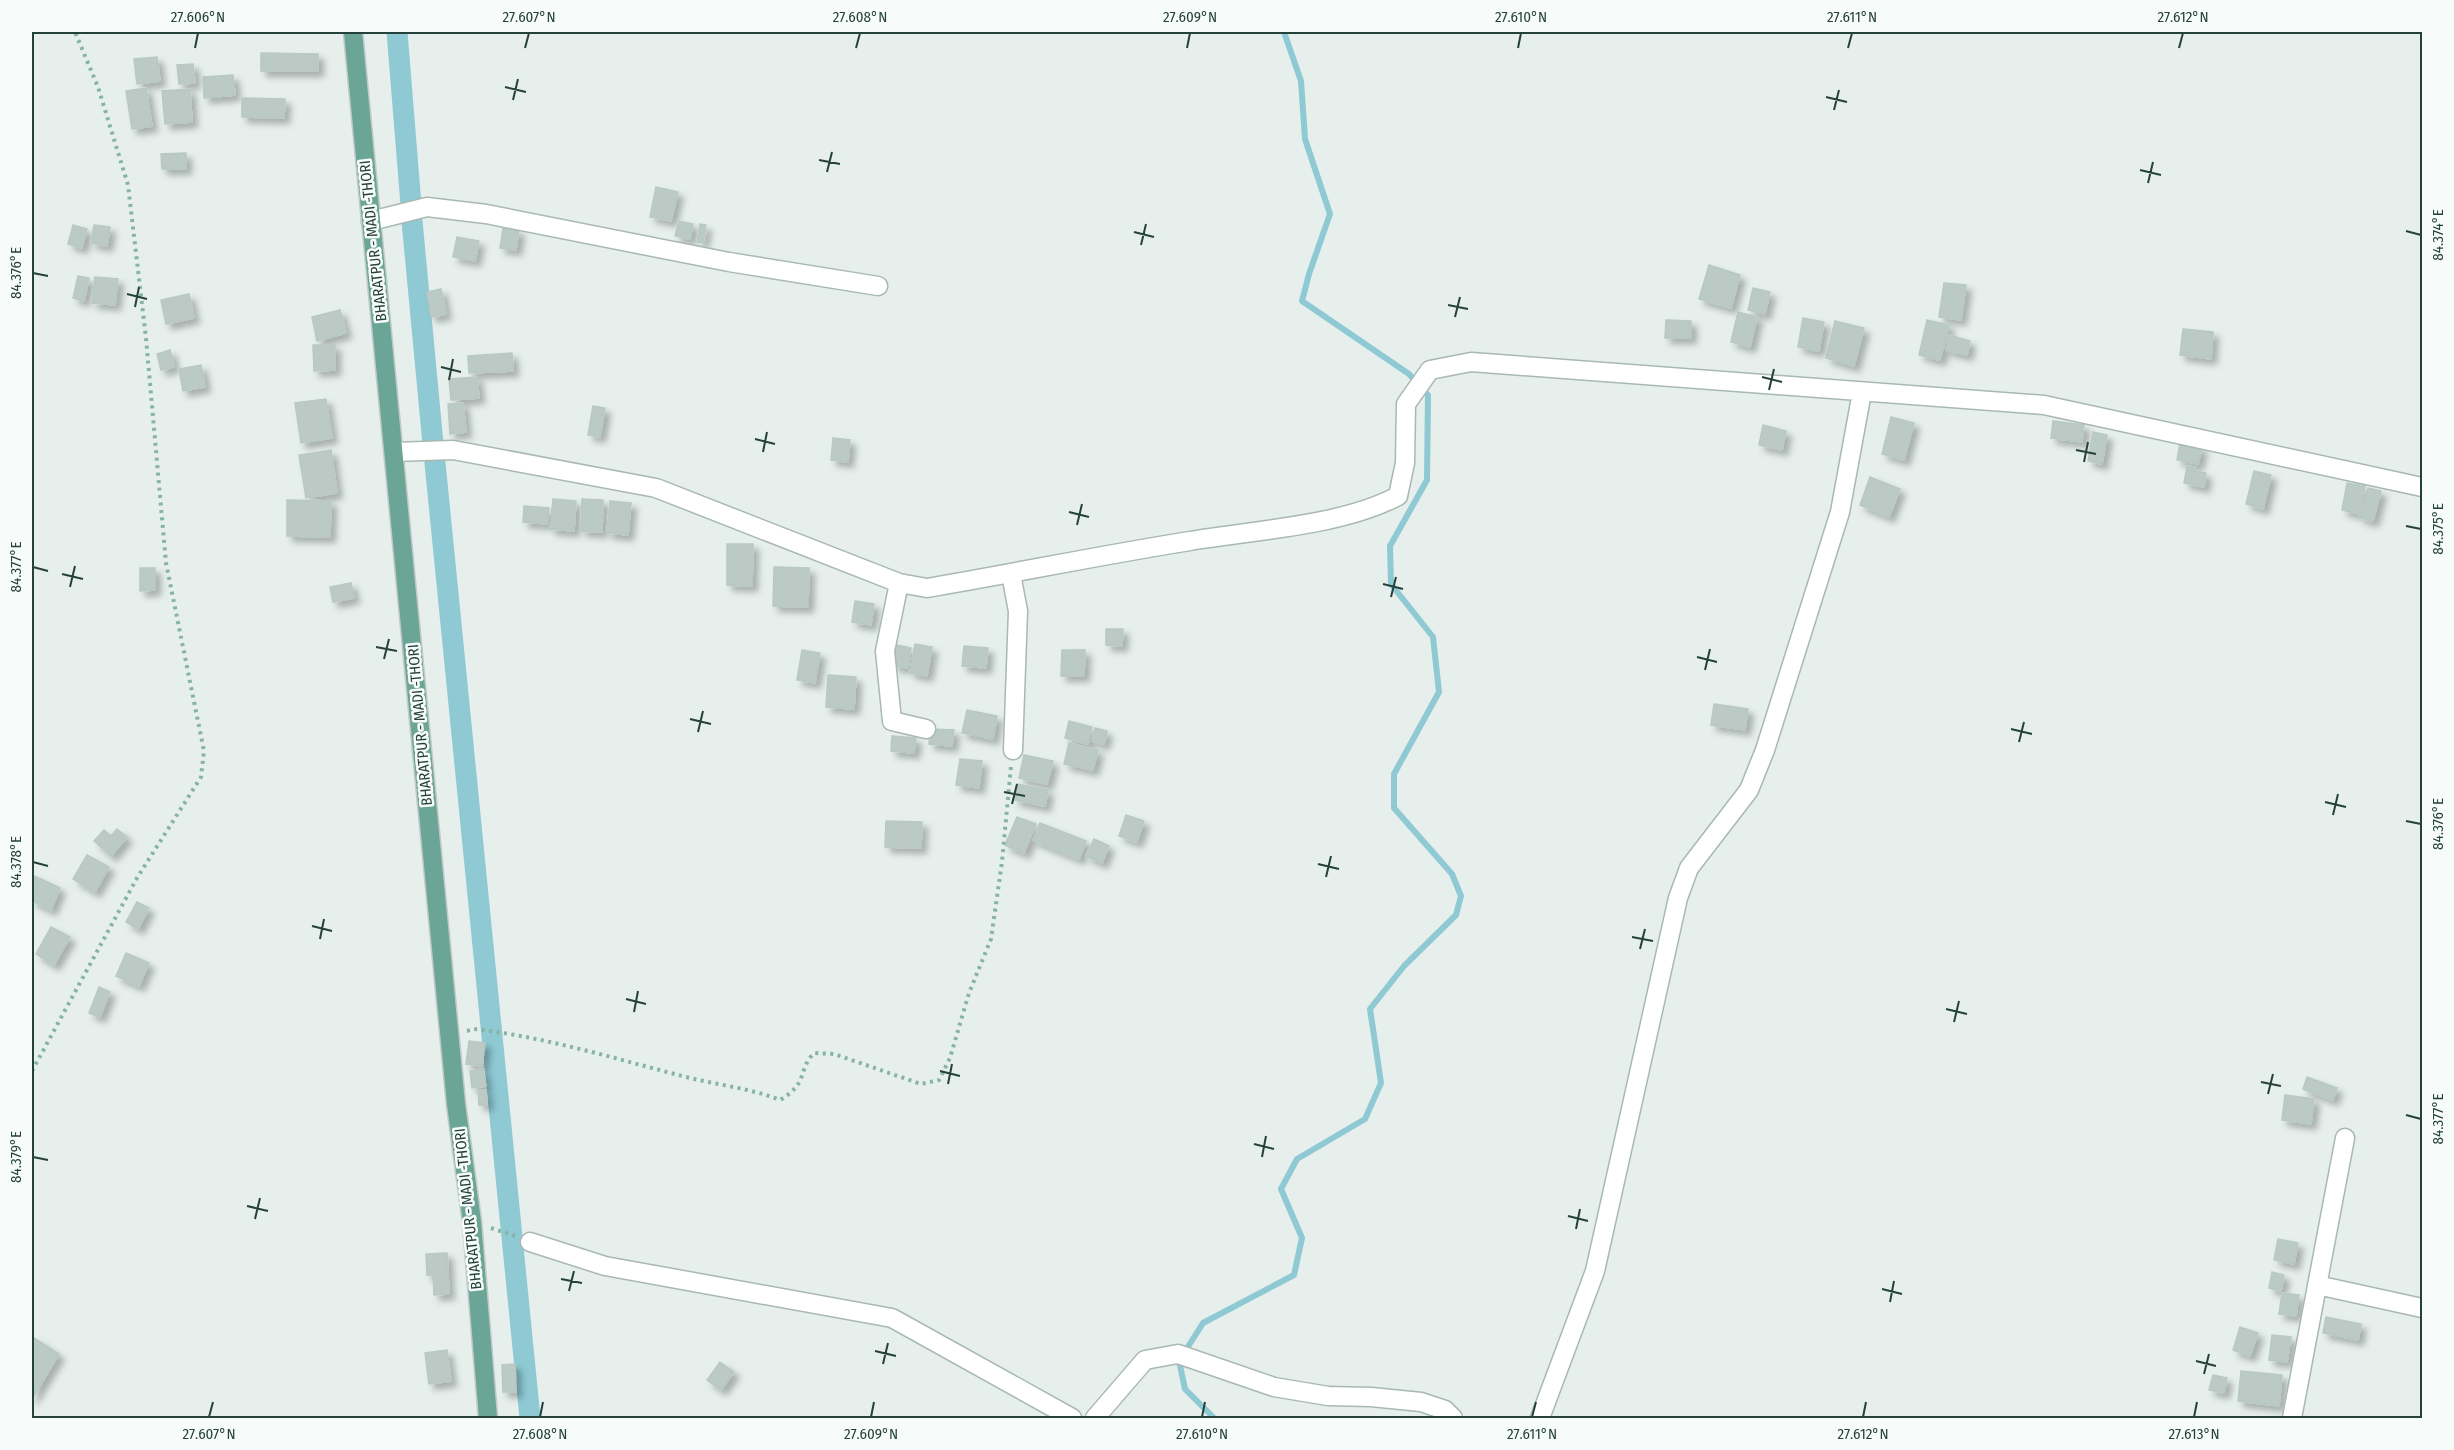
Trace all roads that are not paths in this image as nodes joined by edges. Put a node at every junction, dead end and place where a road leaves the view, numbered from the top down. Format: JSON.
{"nodes":[{"id":1,"x":353,"y":32,"type":"edge"},
{"id":2,"x":371,"y":221,"type":"junction"},
{"id":3,"x":878,"y":286,"type":"dead end"},
{"id":4,"x":1862,"y":392,"type":"junction"},
{"id":5,"x":394,"y":452,"type":"junction"},
{"id":6,"x":2422,"y":487,"type":"edge"},
{"id":7,"x":1011,"y":574,"type":"junction"},
{"id":8,"x":899,"y":583,"type":"junction"},
{"id":9,"x":926,"y":729,"type":"dead end"},
{"id":10,"x":1013,"y":750,"type":"road end"},
{"id":11,"x":2345,"y":1138,"type":"dead end"},
{"id":12,"x":530,"y":1242,"type":"road end"},
{"id":13,"x":2317,"y":1285,"type":"junction"},
{"id":14,"x":2422,"y":1308,"type":"edge"},
{"id":15,"x":488,"y":1419,"type":"edge"},
{"id":16,"x":1072,"y":1419,"type":"edge"},
{"id":17,"x":1095,"y":1419,"type":"edge"},
{"id":18,"x":1453,"y":1419,"type":"edge"},
{"id":19,"x":1540,"y":1419,"type":"edge"},
{"id":20,"x":2292,"y":1419,"type":"edge"}],
"edges":[{"from":1,"to":2,"type":"main road","name":"BHARATPUR - MADI -THORI"},
{"from":2,"to":3,"type":"street"},
{"from":2,"to":5,"type":"main road","name":"BHARATPUR - MADI -THORI"},
{"from":4,"to":6,"type":"street"},
{"from":4,"to":7,"type":"street"},
{"from":4,"to":19,"type":"street"},
{"from":5,"to":8,"type":"street"},
{"from":5,"to":15,"type":"main road","name":"BHARATPUR - MADI -THORI"},
{"from":7,"to":8,"type":"street"},
{"from":7,"to":10,"type":"street"},
{"from":8,"to":9,"type":"street"},
{"from":11,"to":13,"type":"street"},
{"from":12,"to":16,"type":"street"},
{"from":13,"to":14,"type":"street"},
{"from":13,"to":20,"type":"street"},
{"from":17,"to":18,"type":"street"}]}
